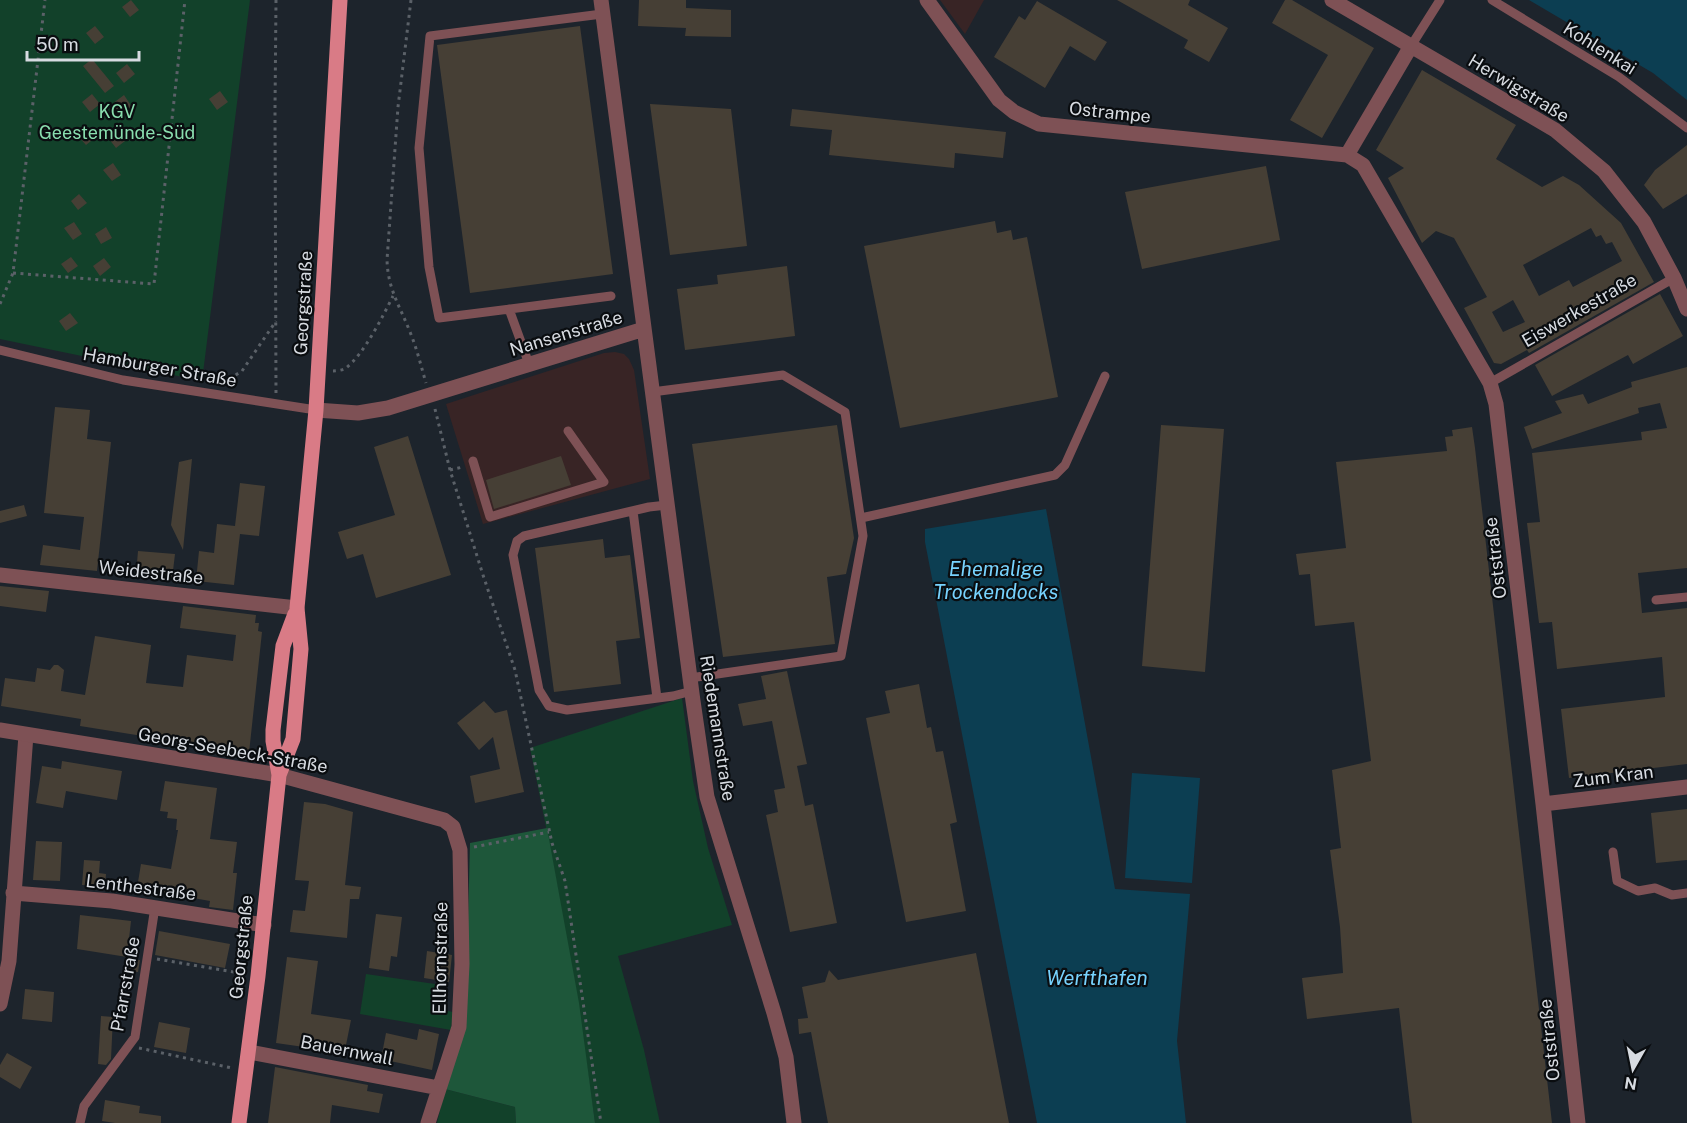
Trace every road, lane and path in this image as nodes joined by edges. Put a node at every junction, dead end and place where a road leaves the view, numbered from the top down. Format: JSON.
{"nodes":[{"id":1,"x":45,"y":0,"type":"edge"},
{"id":2,"x":185,"y":0,"type":"edge"},
{"id":3,"x":276,"y":0,"type":"edge"},
{"id":4,"x":340,"y":0,"type":"edge"},
{"id":5,"x":411,"y":0,"type":"edge"},
{"id":6,"x":927,"y":0,"type":"edge"},
{"id":7,"x":1332,"y":0,"type":"edge"},
{"id":8,"x":1440,"y":0,"type":"edge"},
{"id":9,"x":1492,"y":0,"type":"edge"},
{"id":10,"x":602,"y":7,"type":"edge"},
{"id":11,"x":1412,"y":46,"type":"junction"},
{"id":12,"x":1687,"y":128,"type":"edge"},
{"id":13,"x":1347,"y":155,"type":"junction"},
{"id":14,"x":14,"y":273,"type":"junction"},
{"id":15,"x":1680,"y":274,"type":"edge"},
{"id":16,"x":393,"y":296,"type":"junction"},
{"id":17,"x":611,"y":296,"type":"dead end"},
{"id":18,"x":0,"y":304,"type":"edge"},
{"id":19,"x":509,"y":309,"type":"junction"},
{"id":20,"x":1687,"y":309,"type":"edge"},
{"id":21,"x":277,"y":319,"type":"junction"},
{"id":22,"x":644,"y":329,"type":"junction"},
{"id":23,"x":0,"y":351,"type":"edge"},
{"id":24,"x":529,"y":364,"type":"junction"},
{"id":25,"x":318,"y":374,"type":"junction"},
{"id":26,"x":1105,"y":376,"type":"dead end"},
{"id":27,"x":1490,"y":383,"type":"junction"},
{"id":28,"x":201,"y":392,"type":"junction"},
{"id":29,"x":652,"y":392,"type":"junction"},
{"id":30,"x":430,"y":394,"type":"junction"},
{"id":31,"x":276,"y":404,"type":"junction"},
{"id":32,"x":316,"y":410,"type":"junction"},
{"id":33,"x":568,"y":431,"type":"dead end"},
{"id":34,"x":473,"y":461,"type":"dead end"},
{"id":35,"x":667,"y":504,"type":"junction"},
{"id":36,"x":633,"y":511,"type":"junction"},
{"id":37,"x":861,"y":518,"type":"junction"},
{"id":38,"x":0,"y":575,"type":"edge"},
{"id":39,"x":1687,"y":597,"type":"edge"},
{"id":40,"x":1656,"y":600,"type":"dead end"},
{"id":41,"x":297,"y":608,"type":"junction"},
{"id":42,"x":691,"y":685,"type":"junction"},
{"id":43,"x":657,"y":698,"type":"junction"},
{"id":44,"x":0,"y":730,"type":"edge"},
{"id":45,"x":26,"y":735,"type":"junction"},
{"id":46,"x":279,"y":775,"type":"junction"},
{"id":47,"x":1687,"y":787,"type":"edge"},
{"id":48,"x":1543,"y":804,"type":"junction"},
{"id":49,"x":453,"y":827,"type":"joint"},
{"id":50,"x":550,"y":832,"type":"junction"},
{"id":51,"x":460,"y":850,"type":"junction"},
{"id":52,"x":1613,"y":852,"type":"dead end"},
{"id":53,"x":13,"y":893,"type":"junction"},
{"id":54,"x":1687,"y":893,"type":"edge"},
{"id":55,"x":155,"y":907,"type":"junction"},
{"id":56,"x":264,"y":925,"type":"junction"},
{"id":57,"x":147,"y":958,"type":"junction"},
{"id":58,"x":258,"y":976,"type":"junction"},
{"id":59,"x":0,"y":1004,"type":"edge"},
{"id":60,"x":128,"y":1046,"type":"junction"},
{"id":61,"x":249,"y":1052,"type":"junction"},
{"id":62,"x":246,"y":1070,"type":"junction"},
{"id":63,"x":439,"y":1088,"type":"junction"},
{"id":64,"x":80,"y":1123,"type":"edge"},
{"id":65,"x":239,"y":1123,"type":"edge"},
{"id":66,"x":428,"y":1123,"type":"edge"},
{"id":67,"x":601,"y":1123,"type":"edge"},
{"id":68,"x":794,"y":1123,"type":"edge"},
{"id":69,"x":1578,"y":1123,"type":"edge"}],
"edges":[{"from":1,"to":14,"type":"path"},
{"from":2,"to":14,"type":"path"},
{"from":3,"to":21,"type":"path"},
{"from":4,"to":25,"type":"main road","name":"Georgstraße"},
{"from":5,"to":16,"type":"path"},
{"from":6,"to":13,"type":"street","name":"Ostrampe"},
{"from":7,"to":11,"type":"street","name":"Herwigstraße"},
{"from":8,"to":11,"type":"lane"},
{"from":9,"to":12,"type":"lane","name":"Kohlenkai"},
{"from":10,"to":19,"type":"lane"},
{"from":10,"to":22,"type":"street","name":"Nansenstraße"},
{"from":11,"to":13,"type":"street"},
{"from":11,"to":15,"type":"street","name":"Herwigstraße"},
{"from":13,"to":27,"type":"street","name":"Oststraße"},
{"from":14,"to":18,"type":"path"},
{"from":15,"to":20,"type":"street","name":"Herwigstraße"},
{"from":15,"to":27,"type":"lane","name":"Eiswerkestraße"},
{"from":16,"to":25,"type":"path"},
{"from":16,"to":30,"type":"path"},
{"from":17,"to":19,"type":"lane"},
{"from":19,"to":24,"type":"lane"},
{"from":21,"to":28,"type":"path"},
{"from":21,"to":31,"type":"path"},
{"from":22,"to":24,"type":"street","name":"Nansenstraße"},
{"from":22,"to":29,"type":"street","name":"Riedemannstraße"},
{"from":23,"to":28,"type":"lane","name":"Hamburger Straße"},
{"from":24,"to":30,"type":"street","name":"Nansenstraße"},
{"from":25,"to":32,"type":"main road","name":"Georgstraße"},
{"from":26,"to":37,"type":"lane"},
{"from":27,"to":48,"type":"street","name":"Oststraße"},
{"from":28,"to":31,"type":"lane","name":"Hamburger Straße"},
{"from":29,"to":35,"type":"street","name":"Riedemannstraße"},
{"from":29,"to":37,"type":"lane"},
{"from":30,"to":32,"type":"street","name":"Nansenstraße"},
{"from":30,"to":50,"type":"path"},
{"from":31,"to":32,"type":"lane","name":"Hamburger Straße"},
{"from":32,"to":41,"type":"main road","name":"Georgstraße"},
{"from":33,"to":34,"type":"lane"},
{"from":35,"to":36,"type":"lane"},
{"from":35,"to":42,"type":"street","name":"Riedemannstraße"},
{"from":36,"to":43,"type":"lane"},
{"from":36,"to":43,"type":"lane"},
{"from":37,"to":42,"type":"lane"},
{"from":38,"to":41,"type":"street","name":"Weidestraße"},
{"from":39,"to":40,"type":"lane"},
{"from":41,"to":46,"type":"main road","name":"Georgstraße"},
{"from":42,"to":43,"type":"lane"},
{"from":42,"to":68,"type":"street","name":"Riedemannstraße"},
{"from":44,"to":45,"type":"street","name":"Georg-Seebeck-Straße"},
{"from":45,"to":46,"type":"street","name":"Georg-Seebeck-Straße"},
{"from":45,"to":53,"type":"street"},
{"from":46,"to":49,"type":"street","name":"Georg-Seebeck-Straße"},
{"from":46,"to":56,"type":"main road","name":"Georgstraße"},
{"from":47,"to":48,"type":"street","name":"Zum Kran"},
{"from":48,"to":69,"type":"street","name":"Oststraße"},
{"from":49,"to":51,"type":"street","name":"Ellhornstraße"},
{"from":50,"to":51,"type":"path"},
{"from":50,"to":67,"type":"path"},
{"from":51,"to":63,"type":"street","name":"Ellhornstraße"},
{"from":52,"to":54,"type":"lane"},
{"from":53,"to":55,"type":"street","name":"Lenthestraße"},
{"from":53,"to":59,"type":"street"},
{"from":55,"to":56,"type":"street","name":"Lenthestraße"},
{"from":55,"to":57,"type":"lane","name":"Pfarrstraße"},
{"from":56,"to":58,"type":"main road","name":"Georgstraße"},
{"from":57,"to":58,"type":"path"},
{"from":57,"to":60,"type":"lane","name":"Pfarrstraße"},
{"from":58,"to":61,"type":"main road","name":"Georgstraße"},
{"from":60,"to":62,"type":"path"},
{"from":60,"to":64,"type":"lane","name":"Pfarrstraße"},
{"from":61,"to":62,"type":"main road","name":"Georgstraße"},
{"from":61,"to":63,"type":"street","name":"Bauernwall"},
{"from":62,"to":65,"type":"main road","name":"Georgstraße"},
{"from":63,"to":66,"type":"street","name":"Ellhornstraße"}]}
